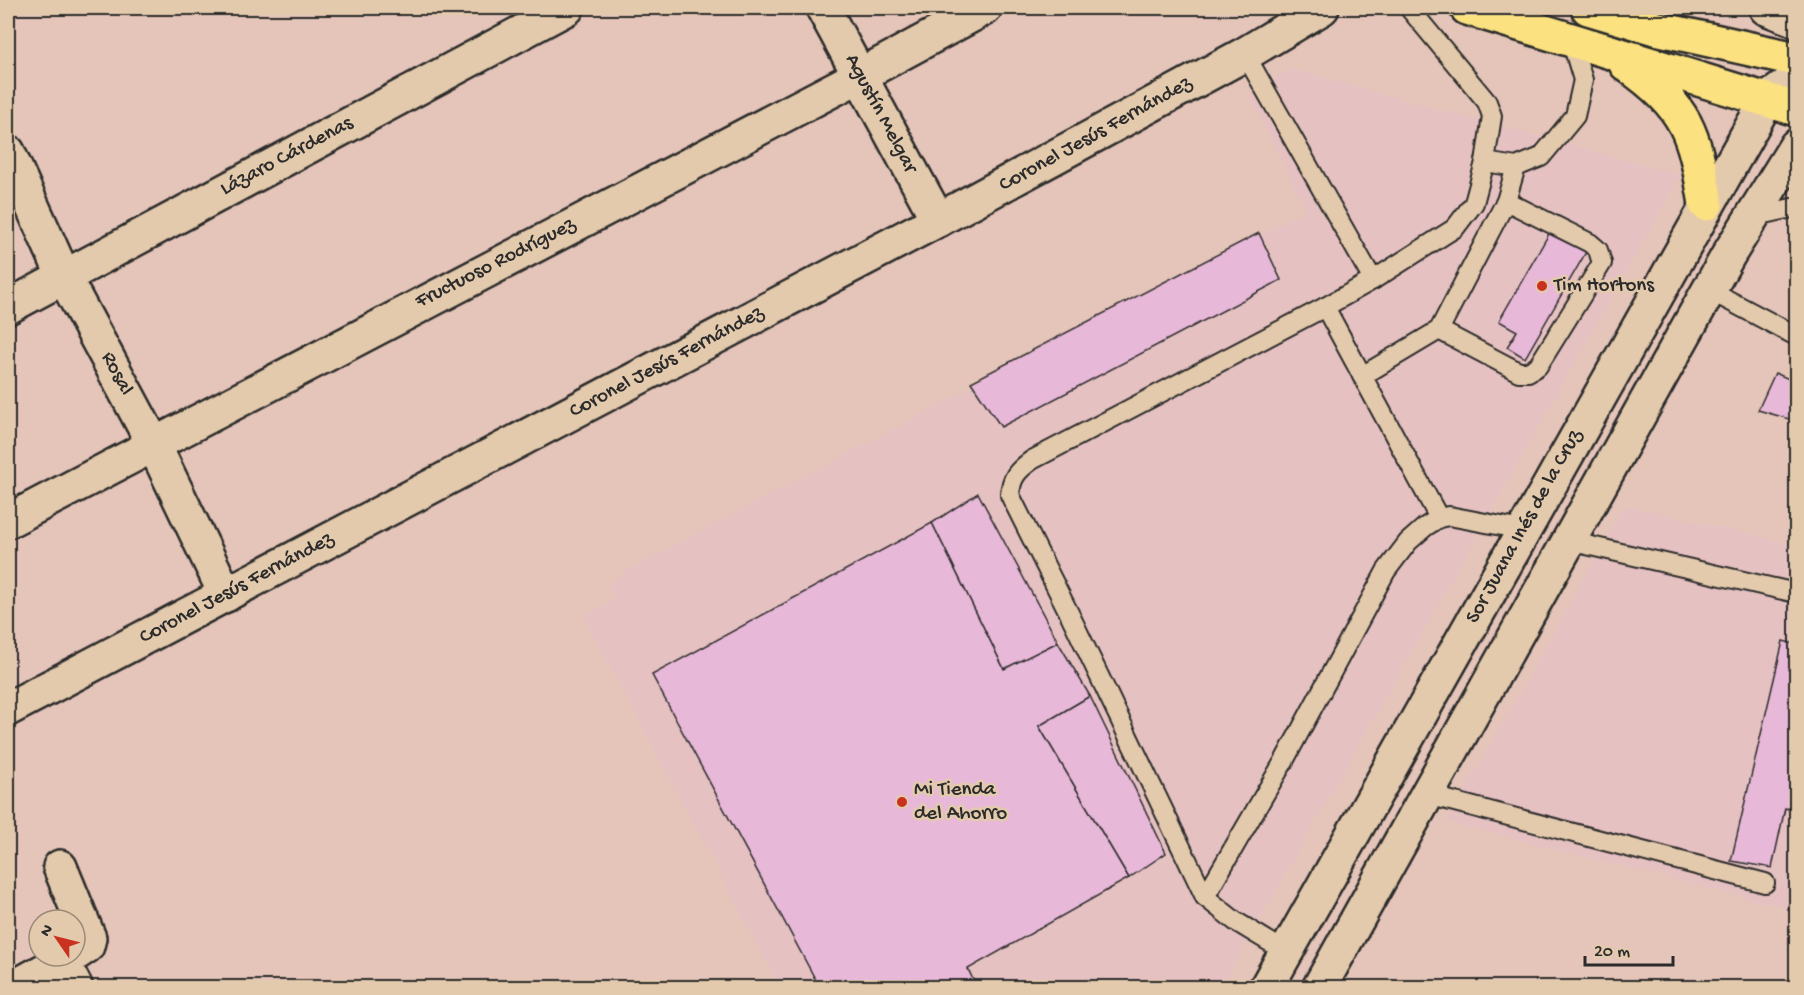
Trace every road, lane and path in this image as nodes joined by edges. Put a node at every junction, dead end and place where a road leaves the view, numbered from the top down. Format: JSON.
{"nodes":[{"id":1,"x":567,"y":8,"type":"edge"},
{"id":2,"x":823,"y":8,"type":"edge"},
{"id":3,"x":985,"y":8,"type":"edge"},
{"id":4,"x":1322,"y":8,"type":"edge"},
{"id":5,"x":1409,"y":8,"type":"edge"},
{"id":6,"x":1467,"y":8,"type":"edge"},
{"id":7,"x":1588,"y":8,"type":"edge"},
{"id":8,"x":1766,"y":8,"type":"edge"},
{"id":9,"x":1797,"y":20,"type":"edge"},
{"id":10,"x":1571,"y":40,"type":"junction"},
{"id":11,"x":1610,"y":53,"type":"junction"},
{"id":12,"x":1245,"y":54,"type":"junction"},
{"id":13,"x":1797,"y":59,"type":"edge"},
{"id":14,"x":859,"y":76,"type":"junction"},
{"id":15,"x":1797,"y":78,"type":"edge"},
{"id":16,"x":1782,"y":104,"type":"edge"},
{"id":17,"x":1797,"y":146,"type":"edge"},
{"id":18,"x":8,"y":152,"type":"edge"},
{"id":19,"x":1485,"y":162,"type":"junction"},
{"id":20,"x":1516,"y":167,"type":"junction"},
{"id":21,"x":1506,"y":201,"type":"junction"},
{"id":22,"x":1706,"y":204,"type":"junction"},
{"id":23,"x":1797,"y":207,"type":"edge"},
{"id":24,"x":1752,"y":217,"type":"junction"},
{"id":25,"x":938,"y":220,"type":"junction"},
{"id":26,"x":64,"y":277,"type":"junction"},
{"id":27,"x":1373,"y":280,"type":"junction"},
{"id":28,"x":1708,"y":291,"type":"junction"},
{"id":29,"x":8,"y":307,"type":"edge"},
{"id":30,"x":1325,"y":307,"type":"junction"},
{"id":31,"x":1439,"y":330,"type":"junction"},
{"id":32,"x":1797,"y":336,"type":"edge"},
{"id":33,"x":1362,"y":376,"type":"junction"},
{"id":34,"x":153,"y":443,"type":"junction"},
{"id":35,"x":1439,"y":518,"type":"junction"},
{"id":36,"x":8,"y":521,"type":"edge"},
{"id":37,"x":1523,"y":530,"type":"junction"},
{"id":38,"x":1569,"y":541,"type":"junction"},
{"id":39,"x":1797,"y":593,"type":"edge"},
{"id":40,"x":226,"y":595,"type":"junction"},
{"id":41,"x":8,"y":709,"type":"edge"},
{"id":42,"x":1387,"y":773,"type":"junction"},
{"id":43,"x":1428,"y":795,"type":"junction"},
{"id":44,"x":60,"y":867,"type":"dead end"},
{"id":45,"x":1765,"y":883,"type":"dead end"},
{"id":46,"x":1205,"y":897,"type":"junction"},
{"id":47,"x":77,"y":908,"type":"edge"},
{"id":48,"x":1286,"y":952,"type":"junction"},
{"id":49,"x":59,"y":968,"type":"edge"},
{"id":50,"x":13,"y":987,"type":"edge"},
{"id":51,"x":1266,"y":987,"type":"edge"},
{"id":52,"x":1319,"y":987,"type":"edge"}],
"edges":[{"from":1,"to":26,"type":"street","name":"Lázaro Cárdenas"},
{"from":2,"to":14,"type":"street","name":"Agustín Melgar"},
{"from":3,"to":14,"type":"street","name":"Fructuoso Rodríguez"},
{"from":4,"to":12,"type":"street","name":"Coronel Jesús Fernández"},
{"from":5,"to":19,"type":"lane"},
{"from":6,"to":10,"type":"main road"},
{"from":7,"to":13,"type":"main road"},
{"from":8,"to":9,"type":"street"},
{"from":10,"to":11,"type":"main road"},
{"from":10,"to":20,"type":"lane"},
{"from":11,"to":16,"type":"main road"},
{"from":11,"to":22,"type":"main road"},
{"from":12,"to":25,"type":"street","name":"Coronel Jesús Fernández"},
{"from":12,"to":27,"type":"lane"},
{"from":14,"to":25,"type":"street","name":"Agustín Melgar"},
{"from":14,"to":34,"type":"street","name":"Fructuoso Rodríguez"},
{"from":15,"to":16,"type":"street","name":"Sor Juana Inés de la Cruz"},
{"from":16,"to":22,"type":"street","name":"Sor Juana Inés de la Cruz"},
{"from":17,"to":24,"type":"street"},
{"from":18,"to":26,"type":"street","name":"Rosal"},
{"from":19,"to":20,"type":"lane"},
{"from":19,"to":27,"type":"lane"},
{"from":20,"to":21,"type":"lane"},
{"from":21,"to":31,"type":"lane"},
{"from":21,"to":31,"type":"lane"},
{"from":22,"to":37,"type":"street","name":"Sor Juana Inés de la Cruz"},
{"from":23,"to":24,"type":"lane"},
{"from":24,"to":28,"type":"street"},
{"from":25,"to":40,"type":"street","name":"Coronel Jesús Fernández"},
{"from":26,"to":29,"type":"street","name":"Lázaro Cárdenas"},
{"from":26,"to":34,"type":"street","name":"Rosal"},
{"from":27,"to":30,"type":"lane"},
{"from":28,"to":32,"type":"lane"},
{"from":28,"to":38,"type":"street"},
{"from":30,"to":33,"type":"lane"},
{"from":30,"to":46,"type":"lane"},
{"from":31,"to":33,"type":"lane"},
{"from":33,"to":35,"type":"lane"},
{"from":34,"to":36,"type":"street","name":"Fructuoso Rodríguez"},
{"from":34,"to":40,"type":"street","name":"Rosal"},
{"from":35,"to":37,"type":"lane"},
{"from":35,"to":46,"type":"lane"},
{"from":37,"to":42,"type":"street","name":"Sor Juana Inés de la Cruz"},
{"from":38,"to":39,"type":"lane"},
{"from":38,"to":43,"type":"street"},
{"from":40,"to":41,"type":"street","name":"Coronel Jesús Fernández"},
{"from":42,"to":43,"type":"street"},
{"from":42,"to":48,"type":"street","name":"Sor Juana Inés de la Cruz"},
{"from":43,"to":45,"type":"lane"},
{"from":43,"to":52,"type":"street"},
{"from":44,"to":47,"type":"street"},
{"from":46,"to":48,"type":"lane"},
{"from":48,"to":51,"type":"street","name":"Sor Juana Inés de la Cruz"},
{"from":49,"to":50,"type":"street"}]}
